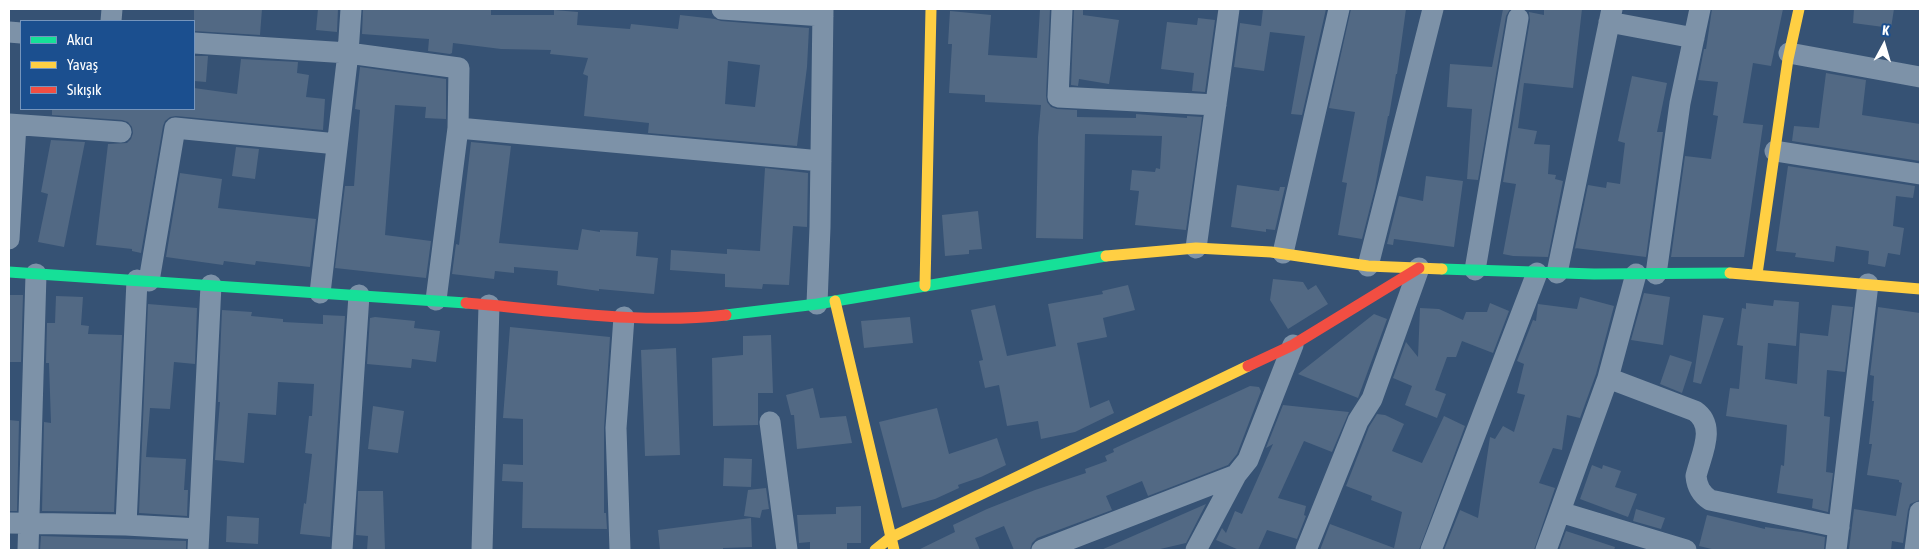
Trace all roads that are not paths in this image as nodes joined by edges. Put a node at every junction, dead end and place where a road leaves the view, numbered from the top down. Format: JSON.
{"nodes":[{"id":1,"x":351,"y":9,"type":"edge"},
{"id":2,"x":722,"y":9,"type":"edge"},
{"id":3,"x":931,"y":9,"type":"edge"},
{"id":4,"x":1062,"y":9,"type":"edge"},
{"id":5,"x":1229,"y":9,"type":"edge"},
{"id":6,"x":1339,"y":9,"type":"edge"},
{"id":7,"x":1433,"y":9,"type":"edge"},
{"id":8,"x":1700,"y":9,"type":"edge"},
{"id":9,"x":1799,"y":9,"type":"edge"},
{"id":10,"x":823,"y":12,"type":"edge"},
{"id":11,"x":1611,"y":15,"type":"edge"},
{"id":12,"x":1518,"y":18,"type":"dead end"},
{"id":13,"x":1694,"y":38,"type":"junction"},
{"id":14,"x":195,"y":43,"type":"edge"},
{"id":15,"x":348,"y":53,"type":"junction"},
{"id":16,"x":1789,"y":53,"type":"junction"},
{"id":17,"x":1920,"y":77,"type":"edge"},
{"id":18,"x":1216,"y":105,"type":"junction"},
{"id":19,"x":12,"y":124,"type":"edge"},
{"id":20,"x":458,"y":128,"type":"junction"},
{"id":21,"x":121,"y":132,"type":"dead end"},
{"id":22,"x":337,"y":144,"type":"junction"},
{"id":23,"x":1775,"y":151,"type":"junction"},
{"id":24,"x":821,"y":161,"type":"junction"},
{"id":25,"x":1920,"y":174,"type":"edge"},
{"id":26,"x":9,"y":239,"type":"edge"},
{"id":27,"x":1196,"y":248,"type":"junction"},
{"id":28,"x":1283,"y":253,"type":"junction"},
{"id":29,"x":1368,"y":266,"type":"junction"},
{"id":30,"x":1419,"y":268,"type":"junction"},
{"id":31,"x":1475,"y":270,"type":"junction"},
{"id":32,"x":9,"y":272,"type":"edge"},
{"id":33,"x":1547,"y":273,"type":"junction"},
{"id":34,"x":36,"y":274,"type":"junction"},
{"id":35,"x":1646,"y":274,"type":"junction"},
{"id":36,"x":1757,"y":274,"type":"junction"},
{"id":37,"x":143,"y":281,"type":"junction"},
{"id":38,"x":1868,"y":284,"type":"junction"},
{"id":39,"x":211,"y":286,"type":"junction"},
{"id":40,"x":925,"y":286,"type":"junction"},
{"id":41,"x":1920,"y":290,"type":"edge"},
{"id":42,"x":320,"y":293,"type":"junction"},
{"id":43,"x":358,"y":296,"type":"junction"},
{"id":44,"x":436,"y":300,"type":"junction"},
{"id":45,"x":826,"y":303,"type":"junction"},
{"id":46,"x":489,"y":305,"type":"junction"},
{"id":47,"x":624,"y":317,"type":"junction"},
{"id":48,"x":1293,"y":345,"type":"junction"},
{"id":49,"x":1608,"y":378,"type":"junction"},
{"id":50,"x":770,"y":422,"type":"dead end"},
{"id":51,"x":1236,"y":476,"type":"junction"},
{"id":52,"x":1560,"y":512,"type":"junction"},
{"id":53,"x":1920,"y":512,"type":"edge"},
{"id":54,"x":19,"y":523,"type":"edge"},
{"id":55,"x":126,"y":525,"type":"junction"},
{"id":56,"x":1839,"y":526,"type":"junction"},
{"id":57,"x":199,"y":529,"type":"junction"},
{"id":58,"x":890,"y":538,"type":"junction"},
{"id":59,"x":28,"y":550,"type":"edge"},
{"id":60,"x":198,"y":550,"type":"edge"},
{"id":61,"x":342,"y":550,"type":"edge"},
{"id":62,"x":482,"y":550,"type":"edge"},
{"id":63,"x":620,"y":550,"type":"edge"},
{"id":64,"x":787,"y":550,"type":"edge"},
{"id":65,"x":875,"y":550,"type":"edge"},
{"id":66,"x":894,"y":550,"type":"edge"},
{"id":67,"x":1042,"y":550,"type":"edge"},
{"id":68,"x":1196,"y":550,"type":"edge"},
{"id":69,"x":1306,"y":550,"type":"edge"},
{"id":70,"x":1431,"y":550,"type":"edge"},
{"id":71,"x":1546,"y":550,"type":"edge"},
{"id":72,"x":1686,"y":550,"type":"edge"},
{"id":73,"x":1836,"y":550,"type":"edge"},
{"id":74,"x":1915,"y":550,"type":"edge"}],
"edges":[{"from":1,"to":15,"type":"street"},
{"from":2,"to":10,"type":"street"},
{"from":3,"to":40,"type":"main road"},
{"from":4,"to":18,"type":"street"},
{"from":5,"to":18,"type":"street"},
{"from":6,"to":28,"type":"street"},
{"from":7,"to":29,"type":"street"},
{"from":8,"to":13,"type":"street"},
{"from":9,"to":16,"type":"main road"},
{"from":10,"to":24,"type":"street"},
{"from":11,"to":13,"type":"street"},
{"from":11,"to":33,"type":"street"},
{"from":12,"to":31,"type":"street"},
{"from":13,"to":35,"type":"street"},
{"from":14,"to":15,"type":"street"},
{"from":15,"to":20,"type":"street"},
{"from":15,"to":22,"type":"street"},
{"from":16,"to":17,"type":"street"},
{"from":16,"to":23,"type":"main road"},
{"from":18,"to":27,"type":"street"},
{"from":19,"to":21,"type":"street"},
{"from":19,"to":26,"type":"street"},
{"from":20,"to":24,"type":"street"},
{"from":20,"to":44,"type":"street"},
{"from":22,"to":37,"type":"street"},
{"from":22,"to":42,"type":"street"},
{"from":23,"to":25,"type":"street"},
{"from":23,"to":36,"type":"main road"},
{"from":24,"to":45,"type":"street"},
{"from":27,"to":28,"type":"main road"},
{"from":27,"to":40,"type":"main road"},
{"from":28,"to":29,"type":"main road"},
{"from":29,"to":30,"type":"main road"},
{"from":30,"to":31,"type":"main road"},
{"from":30,"to":48,"type":"main road"},
{"from":30,"to":69,"type":"street"},
{"from":31,"to":33,"type":"main road"},
{"from":32,"to":34,"type":"main road"},
{"from":33,"to":35,"type":"main road"},
{"from":33,"to":70,"type":"street"},
{"from":34,"to":37,"type":"main road"},
{"from":34,"to":54,"type":"street"},
{"from":35,"to":36,"type":"main road"},
{"from":35,"to":49,"type":"street"},
{"from":36,"to":38,"type":"main road"},
{"from":37,"to":39,"type":"main road"},
{"from":37,"to":55,"type":"street"},
{"from":38,"to":41,"type":"main road"},
{"from":38,"to":56,"type":"street"},
{"from":39,"to":42,"type":"main road"},
{"from":39,"to":57,"type":"street"},
{"from":40,"to":45,"type":"main road"},
{"from":42,"to":43,"type":"main road"},
{"from":43,"to":44,"type":"main road"},
{"from":43,"to":61,"type":"street"},
{"from":44,"to":46,"type":"main road"},
{"from":45,"to":47,"type":"main road"},
{"from":45,"to":58,"type":"main road"},
{"from":46,"to":47,"type":"main road"},
{"from":46,"to":62,"type":"street"},
{"from":47,"to":63,"type":"street"},
{"from":48,"to":51,"type":"street"},
{"from":48,"to":58,"type":"main road"},
{"from":49,"to":52,"type":"street"},
{"from":49,"to":56,"type":"street"},
{"from":50,"to":64,"type":"street"},
{"from":51,"to":67,"type":"street"},
{"from":51,"to":68,"type":"street"},
{"from":52,"to":71,"type":"street"},
{"from":52,"to":72,"type":"street"},
{"from":53,"to":74,"type":"street"},
{"from":54,"to":55,"type":"street"},
{"from":54,"to":59,"type":"street"},
{"from":55,"to":57,"type":"street"},
{"from":56,"to":73,"type":"street"},
{"from":57,"to":60,"type":"street"},
{"from":58,"to":65,"type":"main road"},
{"from":58,"to":66,"type":"main road"}]}
